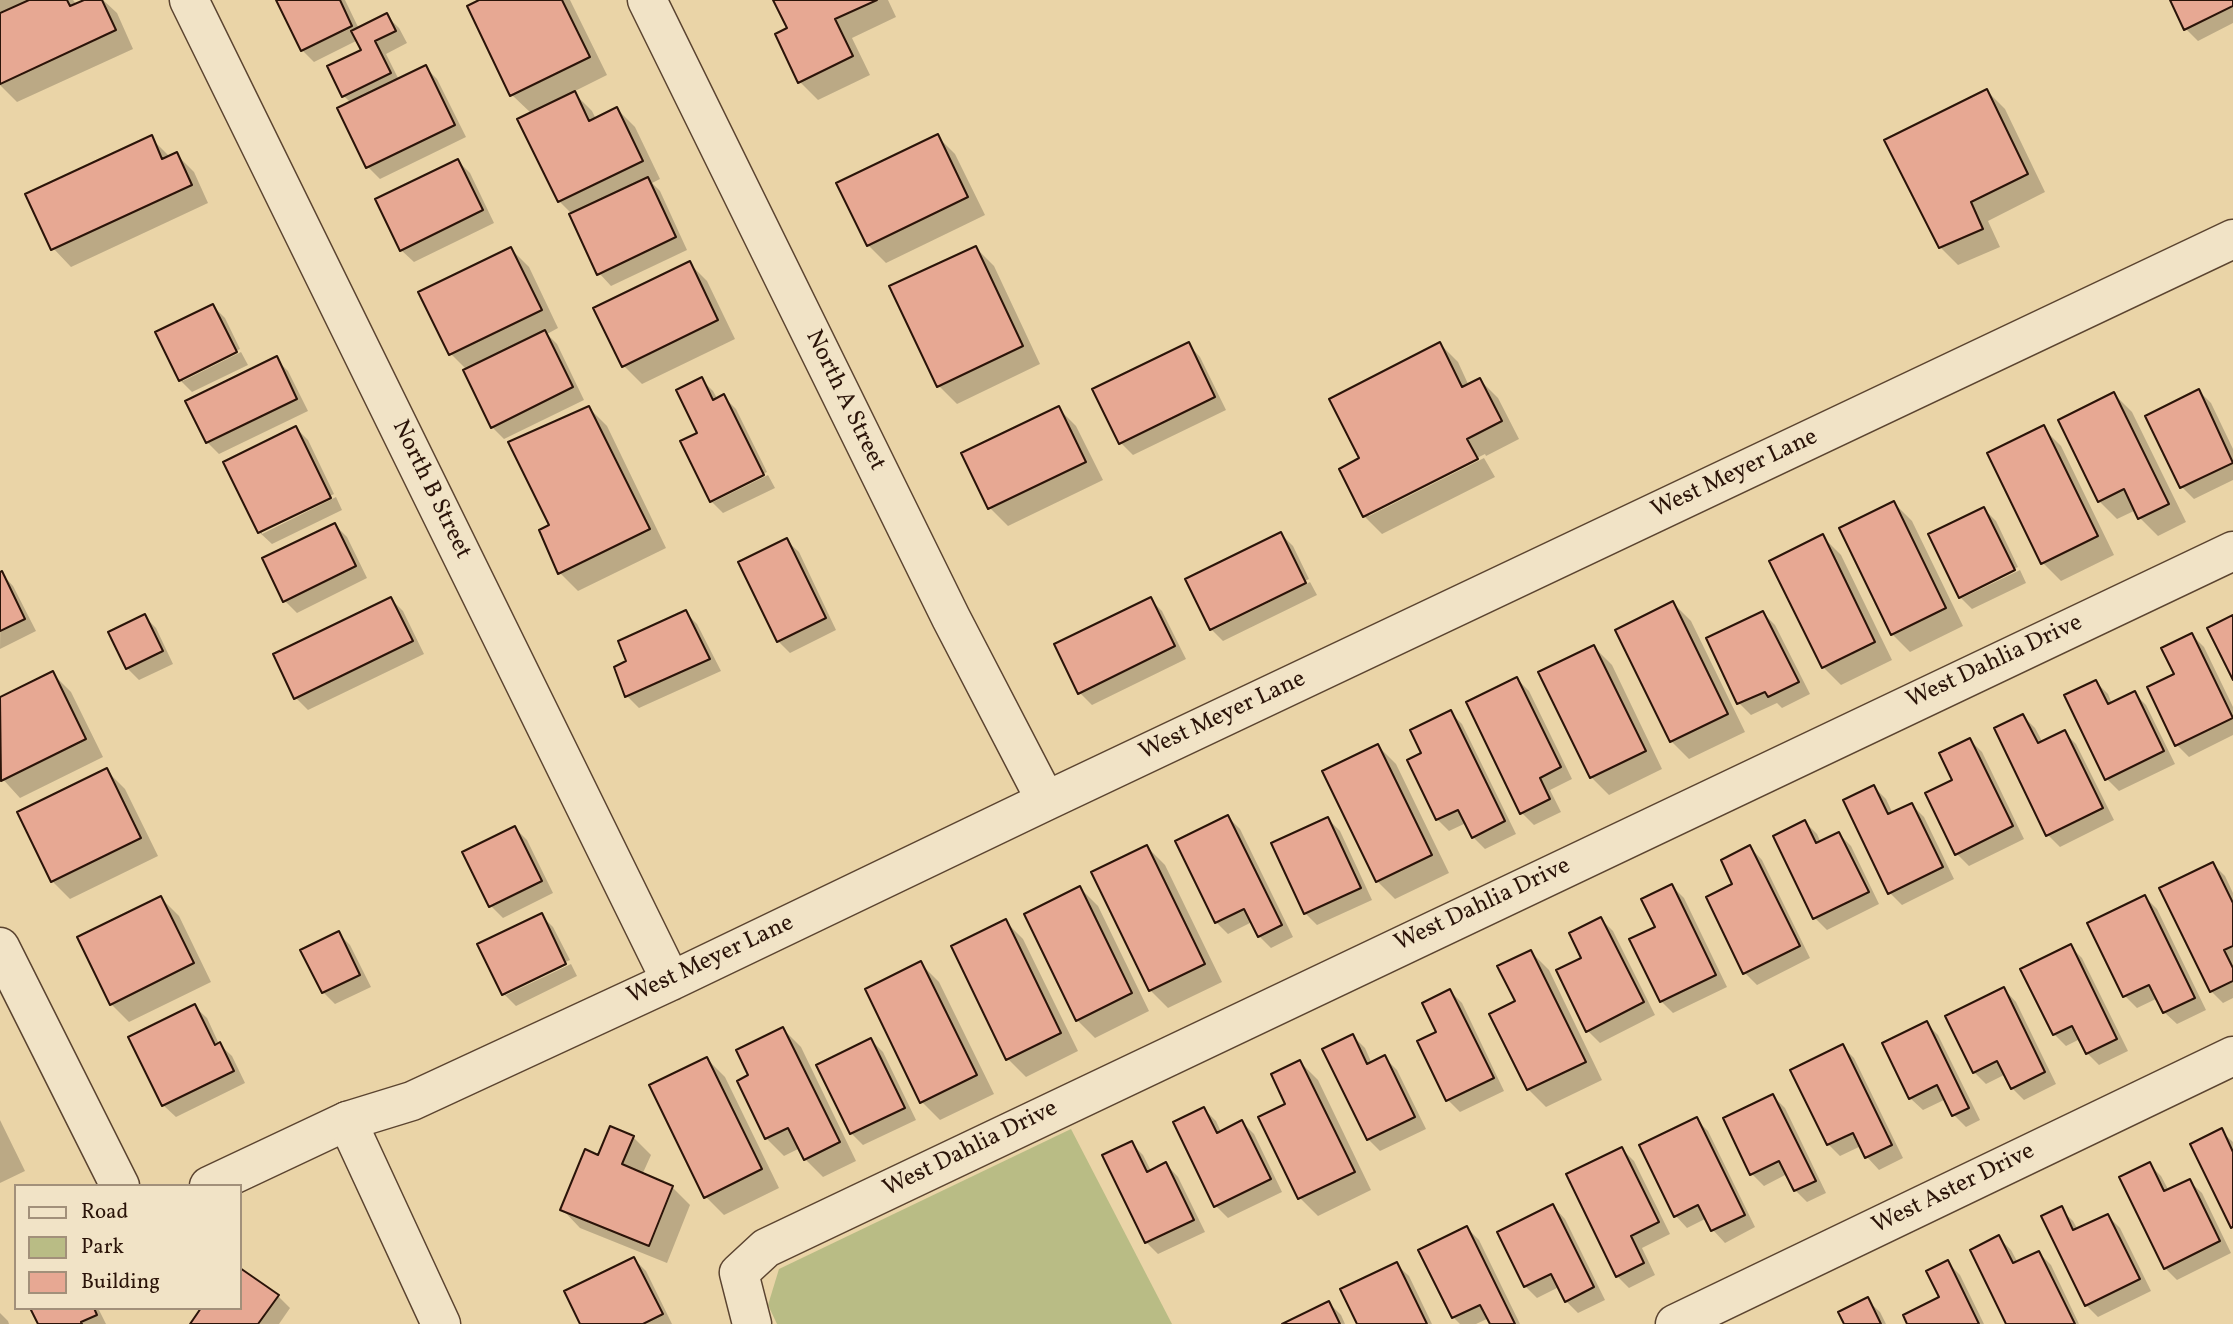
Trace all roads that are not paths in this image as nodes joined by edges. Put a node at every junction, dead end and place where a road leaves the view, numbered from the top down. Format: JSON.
{"nodes":[{"id":1,"x":189,"y":0,"type":"edge"},
{"id":2,"x":647,"y":0,"type":"edge"},
{"id":3,"x":2233,"y":239,"type":"edge"},
{"id":4,"x":2233,"y":551,"type":"edge"},
{"id":5,"x":1046,"y":801,"type":"junction"},
{"id":6,"x":2,"y":956,"type":"edge"},
{"id":7,"x":671,"y":981,"type":"junction"},
{"id":8,"x":2233,"y":1056,"type":"edge"},
{"id":9,"x":347,"y":1121,"type":"junction"},
{"id":10,"x":119,"y":1184,"type":"edge"},
{"id":11,"x":213,"y":1184,"type":"edge"},
{"id":12,"x":441,"y":1324,"type":"edge"},
{"id":13,"x":752,"y":1324,"type":"edge"},
{"id":14,"x":1675,"y":1324,"type":"edge"}],
"edges":[{"from":1,"to":7,"type":"street","name":"North B Street"},
{"from":2,"to":5,"type":"street","name":"North A Street"},
{"from":3,"to":5,"type":"street","name":"West Meyer Lane"},
{"from":4,"to":13,"type":"street","name":"West Dahlia Drive"},
{"from":5,"to":7,"type":"street","name":"West Meyer Lane"},
{"from":6,"to":10,"type":"street"},
{"from":7,"to":9,"type":"street","name":"West Meyer Lane"},
{"from":8,"to":14,"type":"street","name":"West Aster Drive"},
{"from":9,"to":11,"type":"street","name":"West Meyer Lane"},
{"from":9,"to":12,"type":"street"}]}
